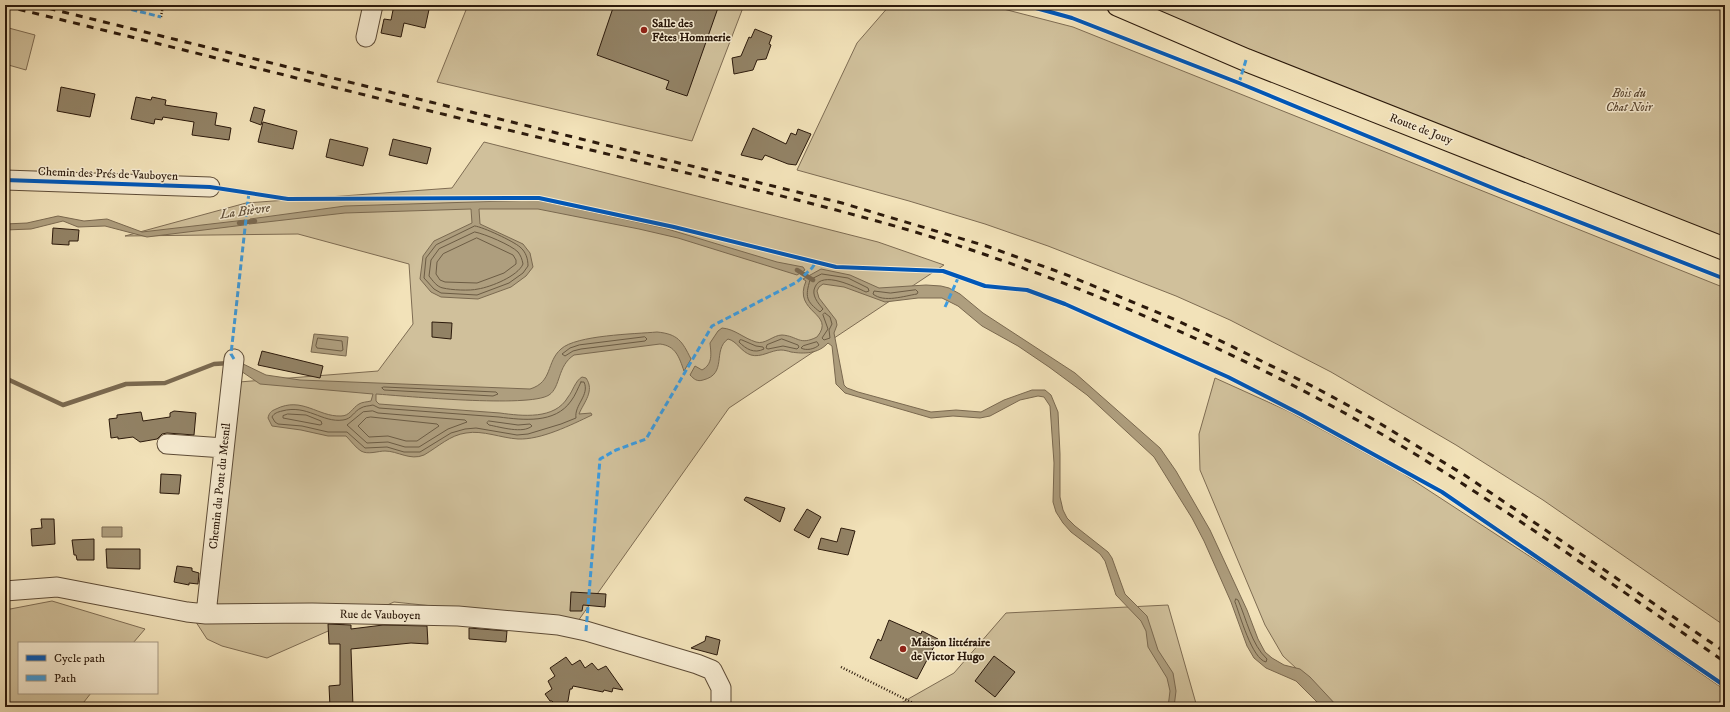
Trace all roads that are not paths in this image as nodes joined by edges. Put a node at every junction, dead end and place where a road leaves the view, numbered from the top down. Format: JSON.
{"nodes":[{"id":1,"x":373,"y":5,"type":"edge"},
{"id":2,"x":1118,"y":5,"type":"edge"},
{"id":3,"x":366,"y":38,"type":"dead end"},
{"id":4,"x":5,"y":180,"type":"edge"},
{"id":5,"x":210,"y":188,"type":"dead end"},
{"id":6,"x":1725,"y":249,"type":"edge"},
{"id":7,"x":233,"y":363,"type":"dead end"},
{"id":8,"x":166,"y":444,"type":"dead end"},
{"id":9,"x":224,"y":448,"type":"junction"},
{"id":10,"x":5,"y":591,"type":"edge"},
{"id":11,"x":206,"y":614,"type":"junction"},
{"id":12,"x":721,"y":707,"type":"edge"}],
"edges":[{"from":1,"to":3,"type":"street"},
{"from":2,"to":6,"type":"main road","name":"Route de Jouy"},
{"from":4,"to":5,"type":"street","name":"Chemin des Prés de Vauboyen"},
{"from":7,"to":9,"type":"street","name":"Chemin du Pont du Mesnil"},
{"from":8,"to":9,"type":"street"},
{"from":9,"to":11,"type":"street","name":"Chemin du Pont du Mesnil"},
{"from":10,"to":11,"type":"street","name":"Rue de Vauboyen"},
{"from":11,"to":12,"type":"street","name":"Rue de Vauboyen"}]}
